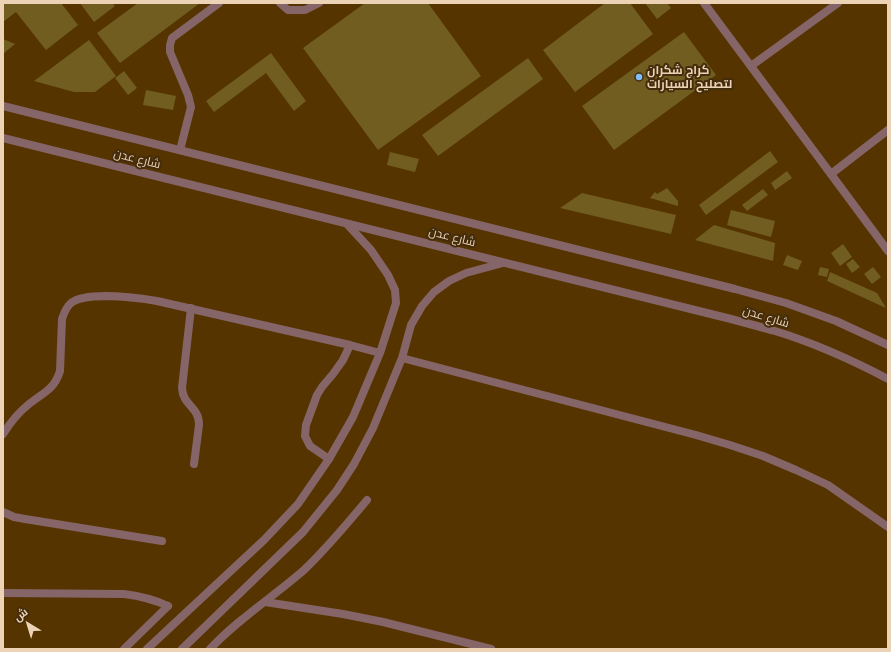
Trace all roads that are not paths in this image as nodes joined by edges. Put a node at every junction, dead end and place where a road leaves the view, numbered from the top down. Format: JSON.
{"nodes":[{"id":1,"x":219,"y":3,"type":"edge"},
{"id":2,"x":280,"y":3,"type":"edge"},
{"id":3,"x":319,"y":3,"type":"edge"},
{"id":4,"x":704,"y":3,"type":"edge"},
{"id":5,"x":838,"y":3,"type":"edge"},
{"id":6,"x":751,"y":66,"type":"junction"},
{"id":7,"x":3,"y":106,"type":"edge"},
{"id":8,"x":888,"y":130,"type":"edge"},
{"id":9,"x":3,"y":138,"type":"edge"},
{"id":10,"x":180,"y":150,"type":"junction"},
{"id":11,"x":831,"y":174,"type":"junction"},
{"id":12,"x":347,"y":224,"type":"junction"},
{"id":13,"x":888,"y":251,"type":"edge"},
{"id":14,"x":503,"y":262,"type":"junction"},
{"id":15,"x":191,"y":308,"type":"junction"},
{"id":16,"x":350,"y":345,"type":"junction"},
{"id":17,"x":888,"y":345,"type":"edge"},
{"id":18,"x":380,"y":353,"type":"junction"},
{"id":19,"x":402,"y":358,"type":"junction"},
{"id":20,"x":888,"y":379,"type":"edge"},
{"id":21,"x":3,"y":434,"type":"edge"},
{"id":22,"x":329,"y":459,"type":"junction"},
{"id":23,"x":194,"y":464,"type":"dead end"},
{"id":24,"x":367,"y":500,"type":"dead end"},
{"id":25,"x":3,"y":512,"type":"edge"},
{"id":26,"x":888,"y":527,"type":"edge"},
{"id":27,"x":162,"y":541,"type":"dead end"},
{"id":28,"x":3,"y":593,"type":"edge"},
{"id":29,"x":265,"y":602,"type":"junction"},
{"id":30,"x":124,"y":649,"type":"edge"},
{"id":31,"x":147,"y":649,"type":"edge"},
{"id":32,"x":182,"y":649,"type":"edge"},
{"id":33,"x":210,"y":649,"type":"edge"},
{"id":34,"x":491,"y":649,"type":"edge"}],
"edges":[{"from":1,"to":10,"type":"street"},
{"from":2,"to":3,"type":"street"},
{"from":4,"to":6,"type":"street"},
{"from":5,"to":6,"type":"street"},
{"from":6,"to":11,"type":"street"},
{"from":7,"to":10,"type":"street","name":"شارع عدن"},
{"from":8,"to":11,"type":"street"},
{"from":9,"to":12,"type":"street","name":"شارع عدن"},
{"from":10,"to":17,"type":"street","name":"شارع عدن"},
{"from":11,"to":13,"type":"street"},
{"from":12,"to":14,"type":"street","name":"شارع عدن"},
{"from":12,"to":18,"type":"street"},
{"from":14,"to":19,"type":"street"},
{"from":14,"to":20,"type":"street","name":"شارع عدن"},
{"from":15,"to":16,"type":"street"},
{"from":15,"to":21,"type":"street"},
{"from":15,"to":23,"type":"street"},
{"from":16,"to":18,"type":"street"},
{"from":16,"to":22,"type":"street"},
{"from":18,"to":22,"type":"street"},
{"from":19,"to":26,"type":"street"},
{"from":19,"to":32,"type":"street"},
{"from":22,"to":31,"type":"street"},
{"from":24,"to":29,"type":"street"},
{"from":25,"to":27,"type":"street"},
{"from":28,"to":30,"type":"street"},
{"from":29,"to":33,"type":"street"},
{"from":29,"to":34,"type":"street"}]}
